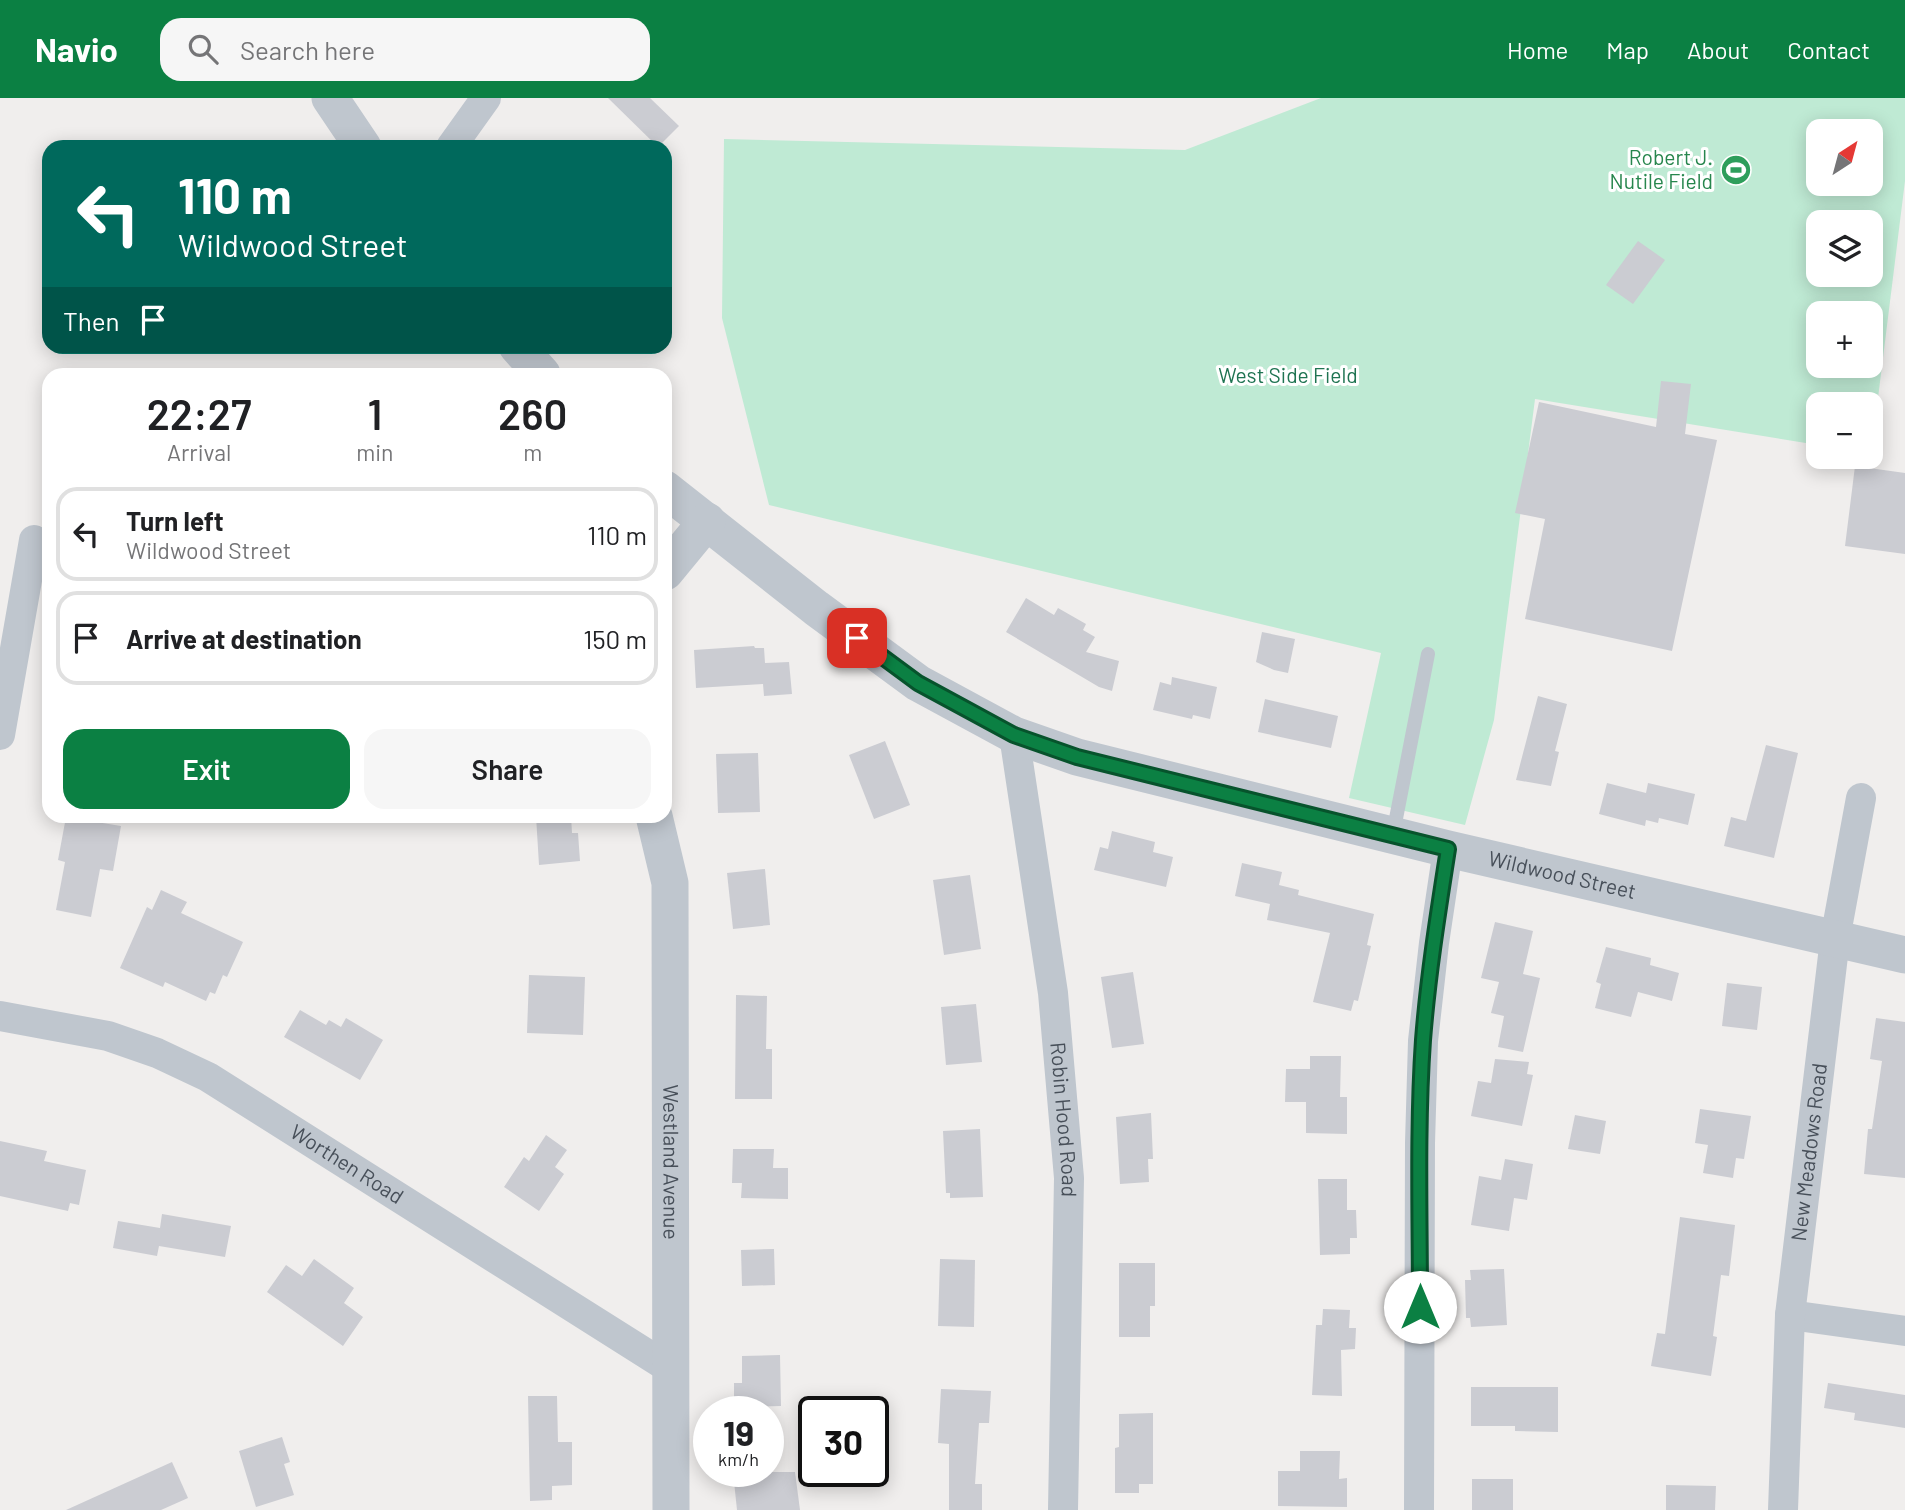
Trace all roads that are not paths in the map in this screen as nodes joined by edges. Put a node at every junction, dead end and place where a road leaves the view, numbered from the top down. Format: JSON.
{"nodes":[{"id":1,"x":330,"y":98,"type":"edge"},
{"id":2,"x":486,"y":98,"type":"edge"},
{"id":3,"x":358,"y":140,"type":"edge"},
{"id":4,"x":455,"y":140,"type":"edge"},
{"id":5,"x":524,"y":354,"type":"edge"},
{"id":6,"x":537,"y":368,"type":"edge"},
{"id":7,"x":672,"y":494,"type":"edge"},
{"id":8,"x":707,"y":521,"type":"junction"},
{"id":9,"x":34,"y":540,"type":"dead end"},
{"id":10,"x":672,"y":564,"type":"edge"},
{"id":11,"x":1428,"y":654,"type":"dead end"},
{"id":12,"x":0,"y":735,"type":"edge"},
{"id":13,"x":1014,"y":735,"type":"junction"},
{"id":14,"x":1861,"y":798,"type":"dead end"},
{"id":15,"x":656,"y":823,"type":"edge"},
{"id":16,"x":1393,"y":835,"type":"junction"},
{"id":17,"x":1448,"y":849,"type":"junction"},
{"id":18,"x":1835,"y":939,"type":"junction"},
{"id":19,"x":1905,"y":956,"type":"edge"},
{"id":20,"x":0,"y":1016,"type":"edge"},
{"id":21,"x":1790,"y":1315,"type":"junction"},
{"id":22,"x":1905,"y":1331,"type":"edge"},
{"id":23,"x":669,"y":1368,"type":"junction"},
{"id":24,"x":671,"y":1510,"type":"edge"},
{"id":25,"x":1063,"y":1510,"type":"edge"},
{"id":26,"x":1419,"y":1510,"type":"edge"},
{"id":27,"x":1783,"y":1510,"type":"edge"}],
"edges":[{"from":1,"to":3,"type":"street"},
{"from":2,"to":4,"type":"street"},
{"from":5,"to":6,"type":"street"},
{"from":7,"to":8,"type":"street","name":"Wildwood Street"},
{"from":8,"to":10,"type":"street"},
{"from":8,"to":13,"type":"street","name":"Wildwood Street"},
{"from":9,"to":12,"type":"street"},
{"from":11,"to":16,"type":"lane"},
{"from":13,"to":16,"type":"street","name":"Wildwood Street"},
{"from":13,"to":25,"type":"street","name":"Robin Hood Road"},
{"from":14,"to":18,"type":"street","name":"New Meadows Road"},
{"from":15,"to":23,"type":"street","name":"Westland Avenue"},
{"from":16,"to":17,"type":"street","name":"Wildwood Street"},
{"from":17,"to":18,"type":"street","name":"Wildwood Street"},
{"from":17,"to":26,"type":"street"},
{"from":18,"to":19,"type":"street","name":"Wildwood Street"},
{"from":18,"to":21,"type":"street","name":"New Meadows Road"},
{"from":20,"to":23,"type":"street","name":"Worthen Road"},
{"from":21,"to":22,"type":"street"},
{"from":21,"to":27,"type":"street","name":"New Meadows Road"},
{"from":23,"to":24,"type":"street","name":"Westland Avenue"}]}
